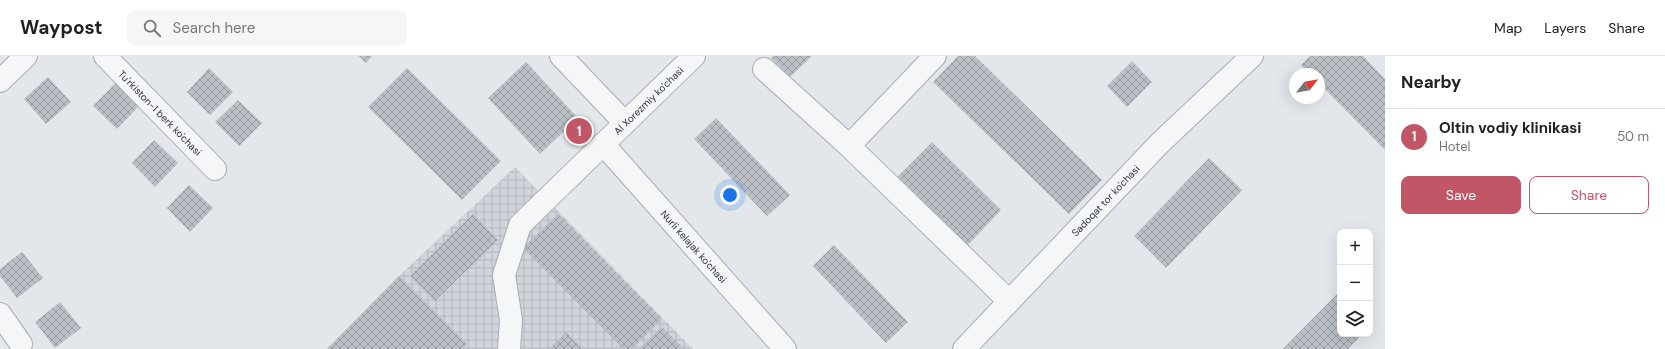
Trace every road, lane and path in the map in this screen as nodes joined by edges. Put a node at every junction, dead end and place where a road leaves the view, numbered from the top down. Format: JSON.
{"nodes":[{"id":1,"x":26,"y":56,"type":"edge"},
{"id":2,"x":106,"y":56,"type":"edge"},
{"id":3,"x":561,"y":56,"type":"edge"},
{"id":4,"x":694,"y":56,"type":"edge"},
{"id":5,"x":935,"y":56,"type":"edge"},
{"id":6,"x":1252,"y":56,"type":"edge"},
{"id":7,"x":764,"y":69,"type":"dead end"},
{"id":8,"x":0,"y":81,"type":"edge"},
{"id":9,"x":625,"y":123,"type":"junction"},
{"id":10,"x":603,"y":144,"type":"junction"},
{"id":11,"x":849,"y":146,"type":"junction"},
{"id":12,"x":216,"y":169,"type":"dead end"},
{"id":13,"x":1009,"y":302,"type":"junction"},
{"id":14,"x":0,"y":314,"type":"edge"},
{"id":15,"x":21,"y":344,"type":"dead end"},
{"id":16,"x":509,"y":349,"type":"edge"},
{"id":17,"x":785,"y":349,"type":"edge"},
{"id":18,"x":964,"y":349,"type":"edge"}],
"edges":[{"from":1,"to":8,"type":"street"},
{"from":2,"to":12,"type":"street","name":"Tu'rkiston-1 berk ko'chasi"},
{"from":3,"to":9,"type":"street"},
{"from":4,"to":9,"type":"street","name":"Al Xorezmiy ko'chasi"},
{"from":5,"to":11,"type":"street"},
{"from":6,"to":13,"type":"street","name":"Sadoqat tor ko'chasi"},
{"from":7,"to":11,"type":"street"},
{"from":9,"to":10,"type":"street","name":"Al Xorezmiy ko'chasi"},
{"from":10,"to":16,"type":"street","name":"Al Xorezmiy ko'chasi"},
{"from":10,"to":17,"type":"street","name":"Nurli kelajak ko'chasi"},
{"from":11,"to":13,"type":"street"},
{"from":13,"to":18,"type":"street","name":"Sadoqat tor ko'chasi"},
{"from":14,"to":15,"type":"street"}]}
